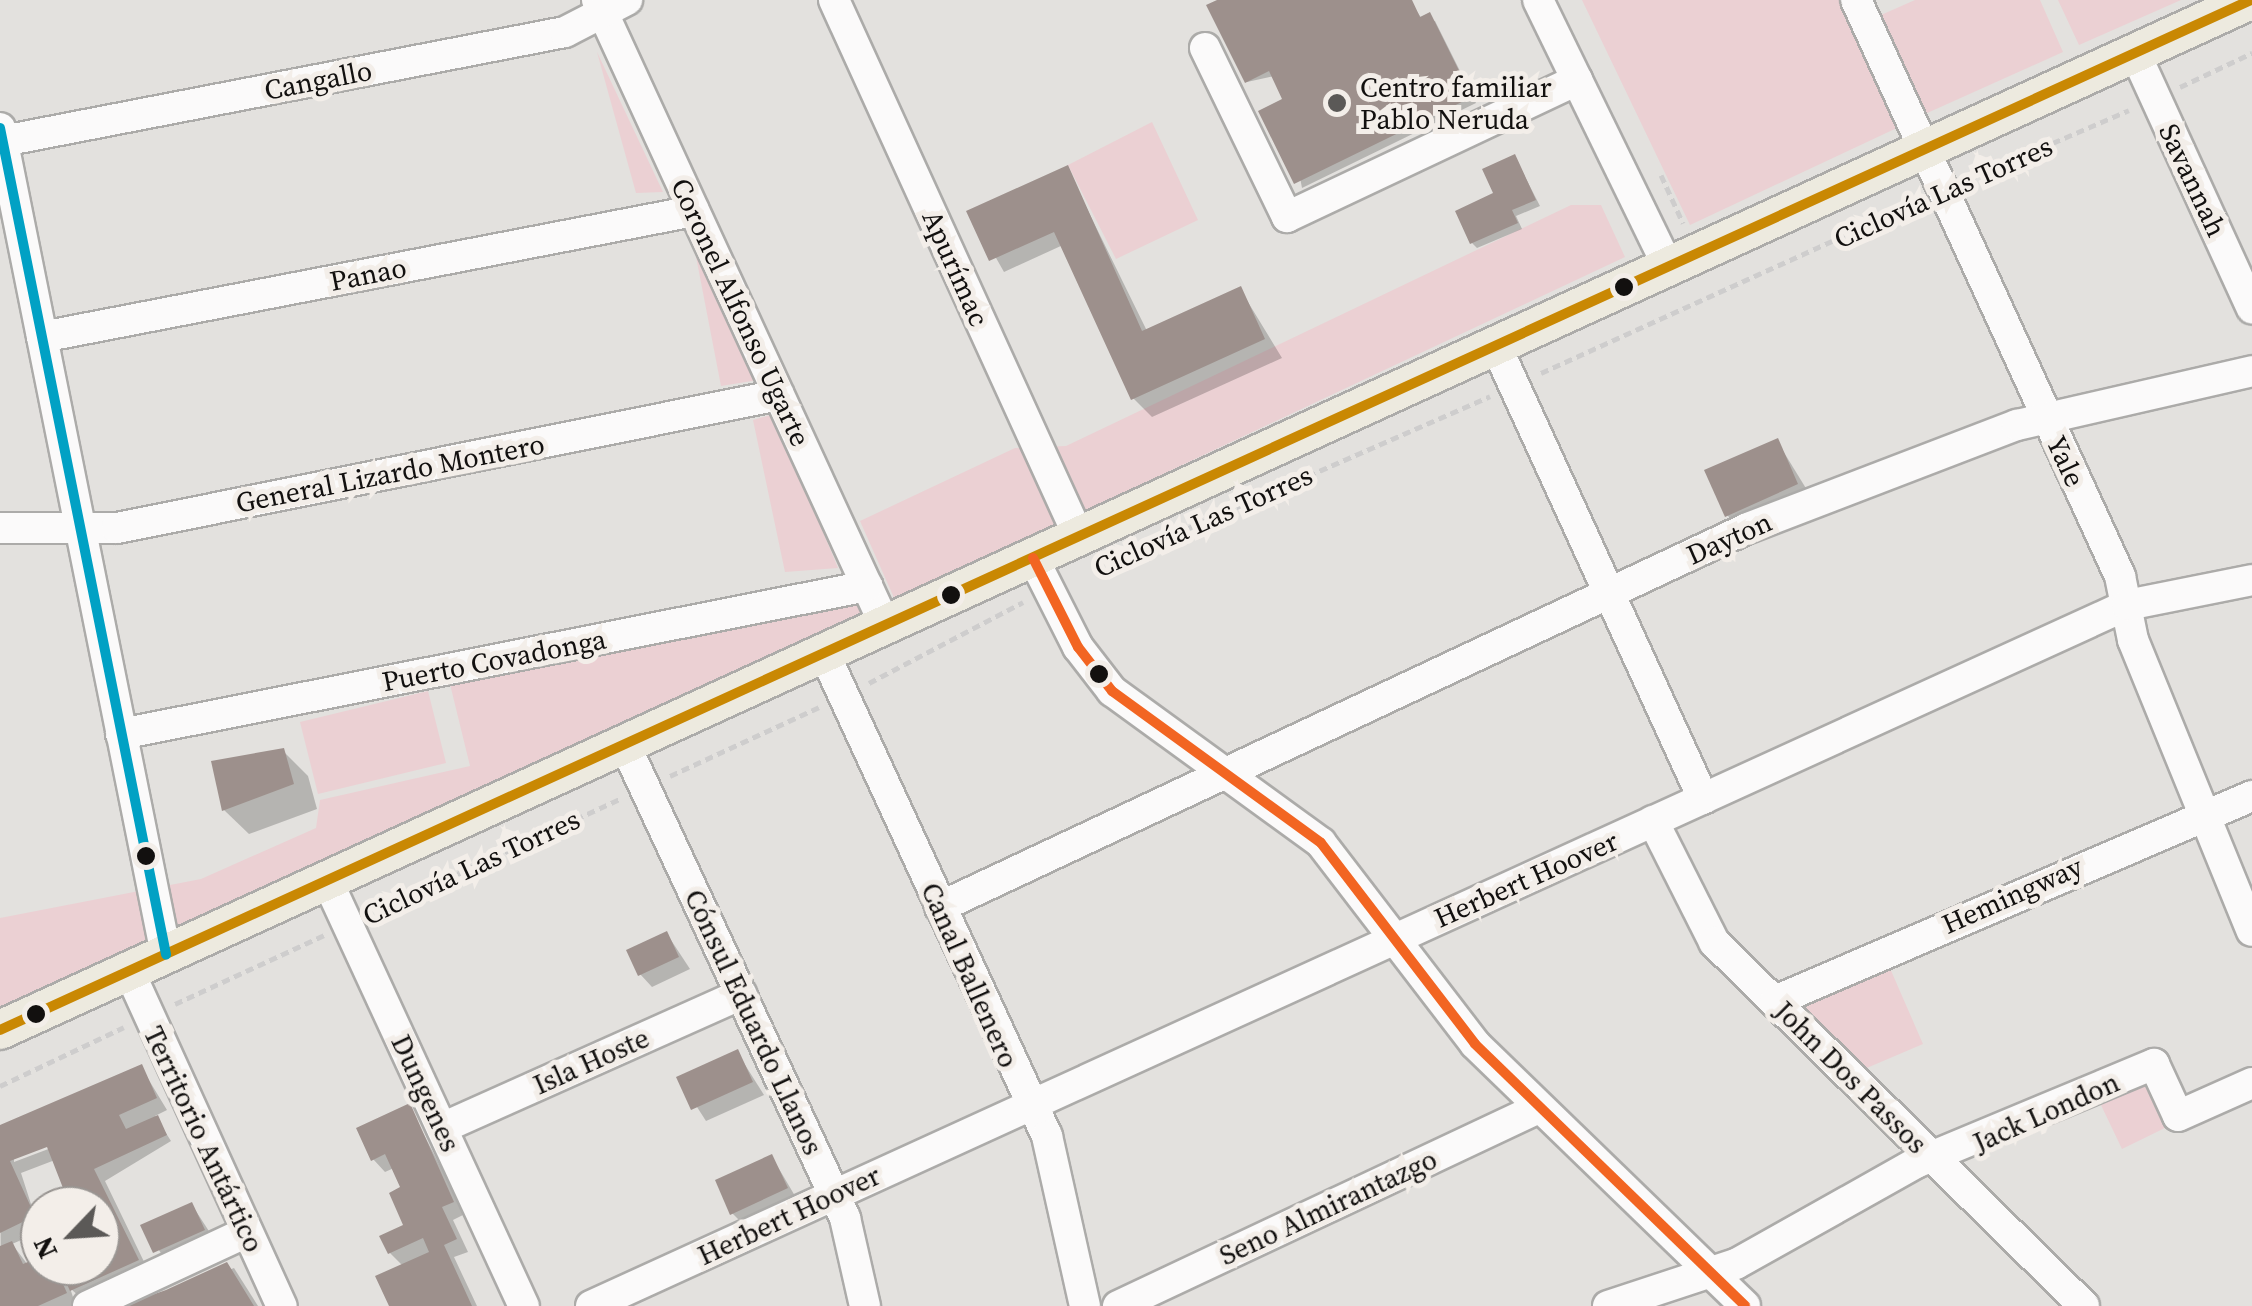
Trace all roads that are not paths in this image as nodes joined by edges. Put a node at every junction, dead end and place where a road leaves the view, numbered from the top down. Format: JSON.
{"nodes":[{"id":1,"x":834,"y":0,"type":"edge"},
{"id":2,"x":1538,"y":0,"type":"edge"},
{"id":3,"x":1856,"y":0,"type":"edge"},
{"id":4,"x":2251,"y":0,"type":"edge"},
{"id":5,"x":609,"y":5,"type":"edge"},
{"id":6,"x":1205,"y":48,"type":"dead end"},
{"id":7,"x":2135,"y":53,"type":"junction"},
{"id":8,"x":1577,"y":80,"type":"junction"},
{"id":9,"x":1,"y":135,"type":"edge"},
{"id":10,"x":1920,"y":152,"type":"junction"},
{"id":11,"x":694,"y":211,"type":"junction"},
{"id":12,"x":1683,"y":260,"type":"junction"},
{"id":13,"x":2251,"y":301,"type":"edge"},
{"id":14,"x":42,"y":337,"type":"junction"},
{"id":15,"x":1496,"y":346,"type":"junction"},
{"id":16,"x":2252,"y":372,"type":"edge"},
{"id":17,"x":779,"y":395,"type":"junction"},
{"id":18,"x":2046,"y":417,"type":"junction"},
{"id":19,"x":79,"y":523,"type":"junction"},
{"id":20,"x":0,"y":528,"type":"edge"},
{"id":21,"x":1079,"y":537,"type":"junction"},
{"id":22,"x":1041,"y":573,"type":"junction"},
{"id":23,"x":2252,"y":580,"type":"edge"},
{"id":24,"x":867,"y":586,"type":"junction"},
{"id":25,"x":1608,"y":592,"type":"junction"},
{"id":26,"x":2128,"y":606,"type":"junction"},
{"id":27,"x":885,"y":625,"type":"junction"},
{"id":28,"x":824,"y":653,"type":"junction"},
{"id":29,"x":121,"y":734,"type":"junction"},
{"id":30,"x":625,"y":745,"type":"junction"},
{"id":31,"x":1228,"y":771,"type":"junction"},
{"id":32,"x":2252,"y":796,"type":"edge"},
{"id":33,"x":1703,"y":799,"type":"junction"},
{"id":34,"x":2198,"y":812,"type":"junction"},
{"id":35,"x":1654,"y":822,"type":"junction"},
{"id":36,"x":327,"y":880,"type":"junction"},
{"id":37,"x":940,"y":908,"type":"junction"},
{"id":38,"x":2252,"y":931,"type":"edge"},
{"id":39,"x":1400,"y":937,"type":"junction"},
{"id":40,"x":166,"y":954,"type":"junction"},
{"id":41,"x":128,"y":971,"type":"junction"},
{"id":42,"x":741,"y":994,"type":"junction"},
{"id":43,"x":1776,"y":1001,"type":"junction"},
{"id":44,"x":0,"y":1030,"type":"edge"},
{"id":45,"x":2252,"y":1083,"type":"edge"},
{"id":46,"x":1029,"y":1105,"type":"junction"},
{"id":47,"x":1538,"y":1108,"type":"junction"},
{"id":48,"x":442,"y":1128,"type":"junction"},
{"id":49,"x":1933,"y":1158,"type":"junction"},
{"id":50,"x":834,"y":1194,"type":"junction"},
{"id":51,"x":247,"y":1232,"type":"junction"},
{"id":52,"x":1708,"y":1270,"type":"junction"},
{"id":53,"x":640,"y":1295,"type":"edge"},
{"id":54,"x":88,"y":1306,"type":"edge"},
{"id":55,"x":282,"y":1306,"type":"edge"},
{"id":56,"x":524,"y":1306,"type":"edge"},
{"id":57,"x":591,"y":1306,"type":"edge"},
{"id":58,"x":865,"y":1306,"type":"edge"},
{"id":59,"x":1085,"y":1306,"type":"edge"},
{"id":60,"x":1118,"y":1306,"type":"edge"},
{"id":61,"x":1608,"y":1306,"type":"edge"},
{"id":62,"x":1745,"y":1306,"type":"edge"},
{"id":63,"x":2084,"y":1306,"type":"edge"}],
"edges":[{"from":1,"to":21,"type":"street","name":"Apurímac"},
{"from":2,"to":8,"type":"street"},
{"from":3,"to":10,"type":"street","name":"Yale"},
{"from":4,"to":7,"type":"main road"},
{"from":5,"to":9,"type":"street","name":"Cangallo"},
{"from":5,"to":11,"type":"street","name":"Coronel Alfonso Ugarte"},
{"from":6,"to":8,"type":"street"},
{"from":7,"to":10,"type":"main road"},
{"from":7,"to":13,"type":"street","name":"Savannah"},
{"from":8,"to":12,"type":"street"},
{"from":9,"to":14,"type":"street"},
{"from":10,"to":12,"type":"main road"},
{"from":10,"to":18,"type":"street","name":"Yale"},
{"from":11,"to":14,"type":"street","name":"Panao"},
{"from":11,"to":17,"type":"street","name":"Coronel Alfonso Ugarte"},
{"from":12,"to":15,"type":"main road"},
{"from":14,"to":19,"type":"street"},
{"from":15,"to":21,"type":"main road"},
{"from":15,"to":25,"type":"street"},
{"from":16,"to":18,"type":"street","name":"Dayton"},
{"from":17,"to":19,"type":"street","name":"General Lizardo Montero"},
{"from":17,"to":24,"type":"street","name":"Coronel Alfonso Ugarte"},
{"from":18,"to":25,"type":"street","name":"Dayton"},
{"from":18,"to":26,"type":"street","name":"Yale"},
{"from":19,"to":20,"type":"street","name":"General Lizardo Montero"},
{"from":19,"to":29,"type":"street"},
{"from":21,"to":22,"type":"main road"},
{"from":22,"to":27,"type":"main road"},
{"from":22,"to":31,"type":"street"},
{"from":23,"to":26,"type":"street","name":"Herbert Hoover"},
{"from":24,"to":27,"type":"street","name":"Coronel Alfonso Ugarte"},
{"from":24,"to":29,"type":"street","name":"Puerto Covadonga"},
{"from":25,"to":31,"type":"street","name":"Dayton"},
{"from":25,"to":33,"type":"street"},
{"from":26,"to":33,"type":"street","name":"Herbert Hoover"},
{"from":26,"to":34,"type":"street","name":"Yale"},
{"from":27,"to":28,"type":"main road"},
{"from":28,"to":30,"type":"main road"},
{"from":28,"to":37,"type":"street","name":"Canal Ballenero"},
{"from":29,"to":40,"type":"street"},
{"from":30,"to":36,"type":"main road"},
{"from":30,"to":42,"type":"street","name":"Cónsul Eduardo Llanos"},
{"from":31,"to":37,"type":"street"},
{"from":31,"to":39,"type":"street"},
{"from":32,"to":34,"type":"street","name":"Hemingway"},
{"from":33,"to":35,"type":"street","name":"Herbert Hoover"},
{"from":34,"to":38,"type":"street","name":"Yale"},
{"from":34,"to":43,"type":"street","name":"Hemingway"},
{"from":35,"to":39,"type":"street","name":"Herbert Hoover"},
{"from":35,"to":43,"type":"street","name":"John Dos Passos"},
{"from":36,"to":40,"type":"main road"},
{"from":36,"to":48,"type":"street","name":"Dungenes"},
{"from":37,"to":46,"type":"street","name":"Canal Ballenero"},
{"from":39,"to":46,"type":"street","name":"Herbert Hoover"},
{"from":39,"to":47,"type":"street"},
{"from":40,"to":41,"type":"main road"},
{"from":41,"to":44,"type":"main road"},
{"from":41,"to":51,"type":"street","name":"Territorio Antártico"},
{"from":42,"to":48,"type":"street","name":"Isla Hoste"},
{"from":42,"to":50,"type":"street","name":"Cónsul Eduardo Llanos"},
{"from":43,"to":49,"type":"street","name":"John Dos Passos"},
{"from":45,"to":49,"type":"street","name":"Jack London"},
{"from":46,"to":50,"type":"street","name":"Herbert Hoover"},
{"from":46,"to":59,"type":"street","name":"Canal Ballenero"},
{"from":47,"to":52,"type":"street"},
{"from":47,"to":60,"type":"street","name":"Seno Almirantazgo"},
{"from":48,"to":56,"type":"street","name":"Dungenes"},
{"from":49,"to":52,"type":"street","name":"Jack London"},
{"from":49,"to":63,"type":"street","name":"John Dos Passos"},
{"from":50,"to":53,"type":"street","name":"Herbert Hoover"},
{"from":50,"to":58,"type":"street","name":"Cónsul Eduardo Llanos"},
{"from":51,"to":54,"type":"street"},
{"from":51,"to":55,"type":"street","name":"Territorio Antártico"},
{"from":52,"to":61,"type":"street","name":"Jack London"},
{"from":52,"to":62,"type":"street"},
{"from":53,"to":57,"type":"street","name":"Herbert Hoover"}]}
